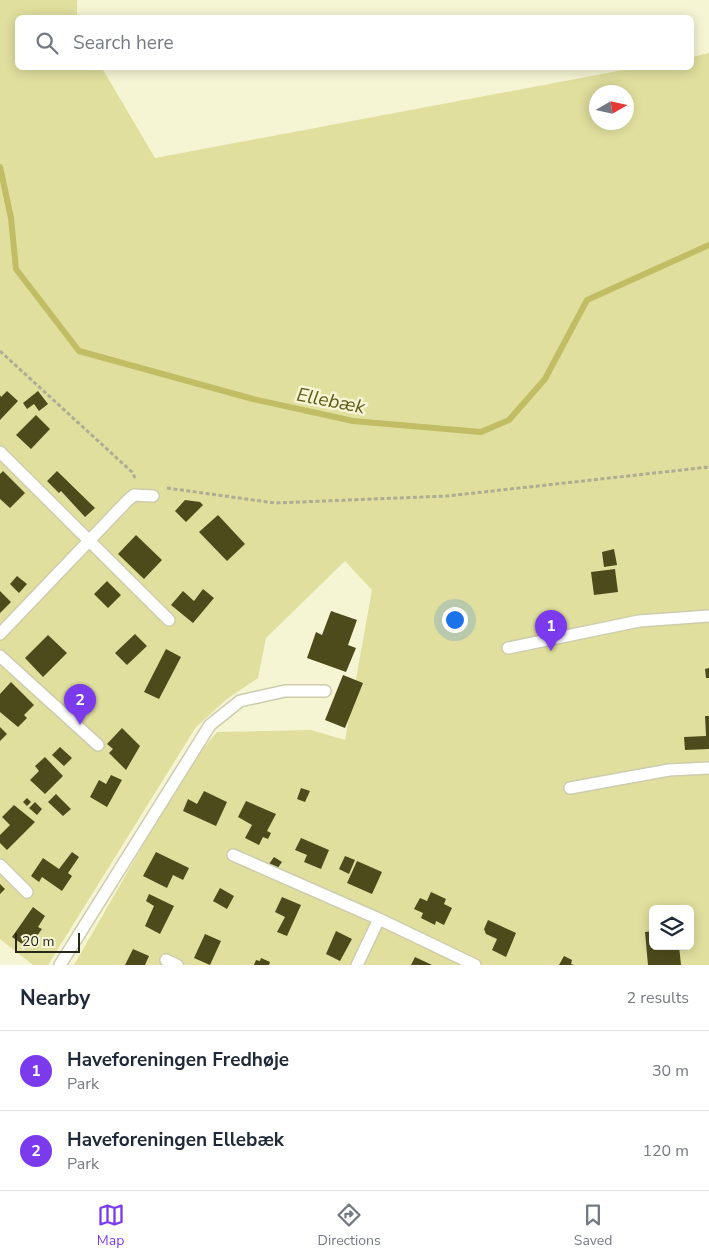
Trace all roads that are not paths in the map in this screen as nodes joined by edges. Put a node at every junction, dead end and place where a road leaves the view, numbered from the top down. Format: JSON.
{"nodes":[{"id":1,"x":0,"y":452,"type":"edge"},
{"id":2,"x":153,"y":496,"type":"dead end"},
{"id":3,"x":88,"y":540,"type":"junction"},
{"id":4,"x":709,"y":616,"type":"edge"},
{"id":5,"x":169,"y":620,"type":"dead end"},
{"id":6,"x":0,"y":634,"type":"edge"},
{"id":7,"x":508,"y":648,"type":"dead end"},
{"id":8,"x":0,"y":656,"type":"edge"},
{"id":9,"x":325,"y":691,"type":"dead end"},
{"id":10,"x":98,"y":745,"type":"dead end"},
{"id":11,"x":709,"y":768,"type":"edge"},
{"id":12,"x":570,"y":788,"type":"dead end"},
{"id":13,"x":233,"y":855,"type":"dead end"},
{"id":14,"x":0,"y":865,"type":"edge"},
{"id":15,"x":27,"y":892,"type":"dead end"},
{"id":16,"x":379,"y":919,"type":"junction"},
{"id":17,"x":166,"y":960,"type":"dead end"},
{"id":18,"x":60,"y":965,"type":"edge"},
{"id":19,"x":177,"y":965,"type":"edge"},
{"id":20,"x":357,"y":965,"type":"edge"},
{"id":21,"x":475,"y":965,"type":"edge"}],
"edges":[{"from":1,"to":3,"type":"lane"},
{"from":2,"to":3,"type":"lane"},
{"from":3,"to":5,"type":"lane"},
{"from":3,"to":6,"type":"lane"},
{"from":4,"to":7,"type":"lane"},
{"from":8,"to":10,"type":"lane"},
{"from":9,"to":18,"type":"lane"},
{"from":11,"to":12,"type":"lane"},
{"from":13,"to":16,"type":"lane"},
{"from":14,"to":15,"type":"lane"},
{"from":16,"to":20,"type":"lane"},
{"from":16,"to":21,"type":"lane"},
{"from":17,"to":19,"type":"lane"}]}
